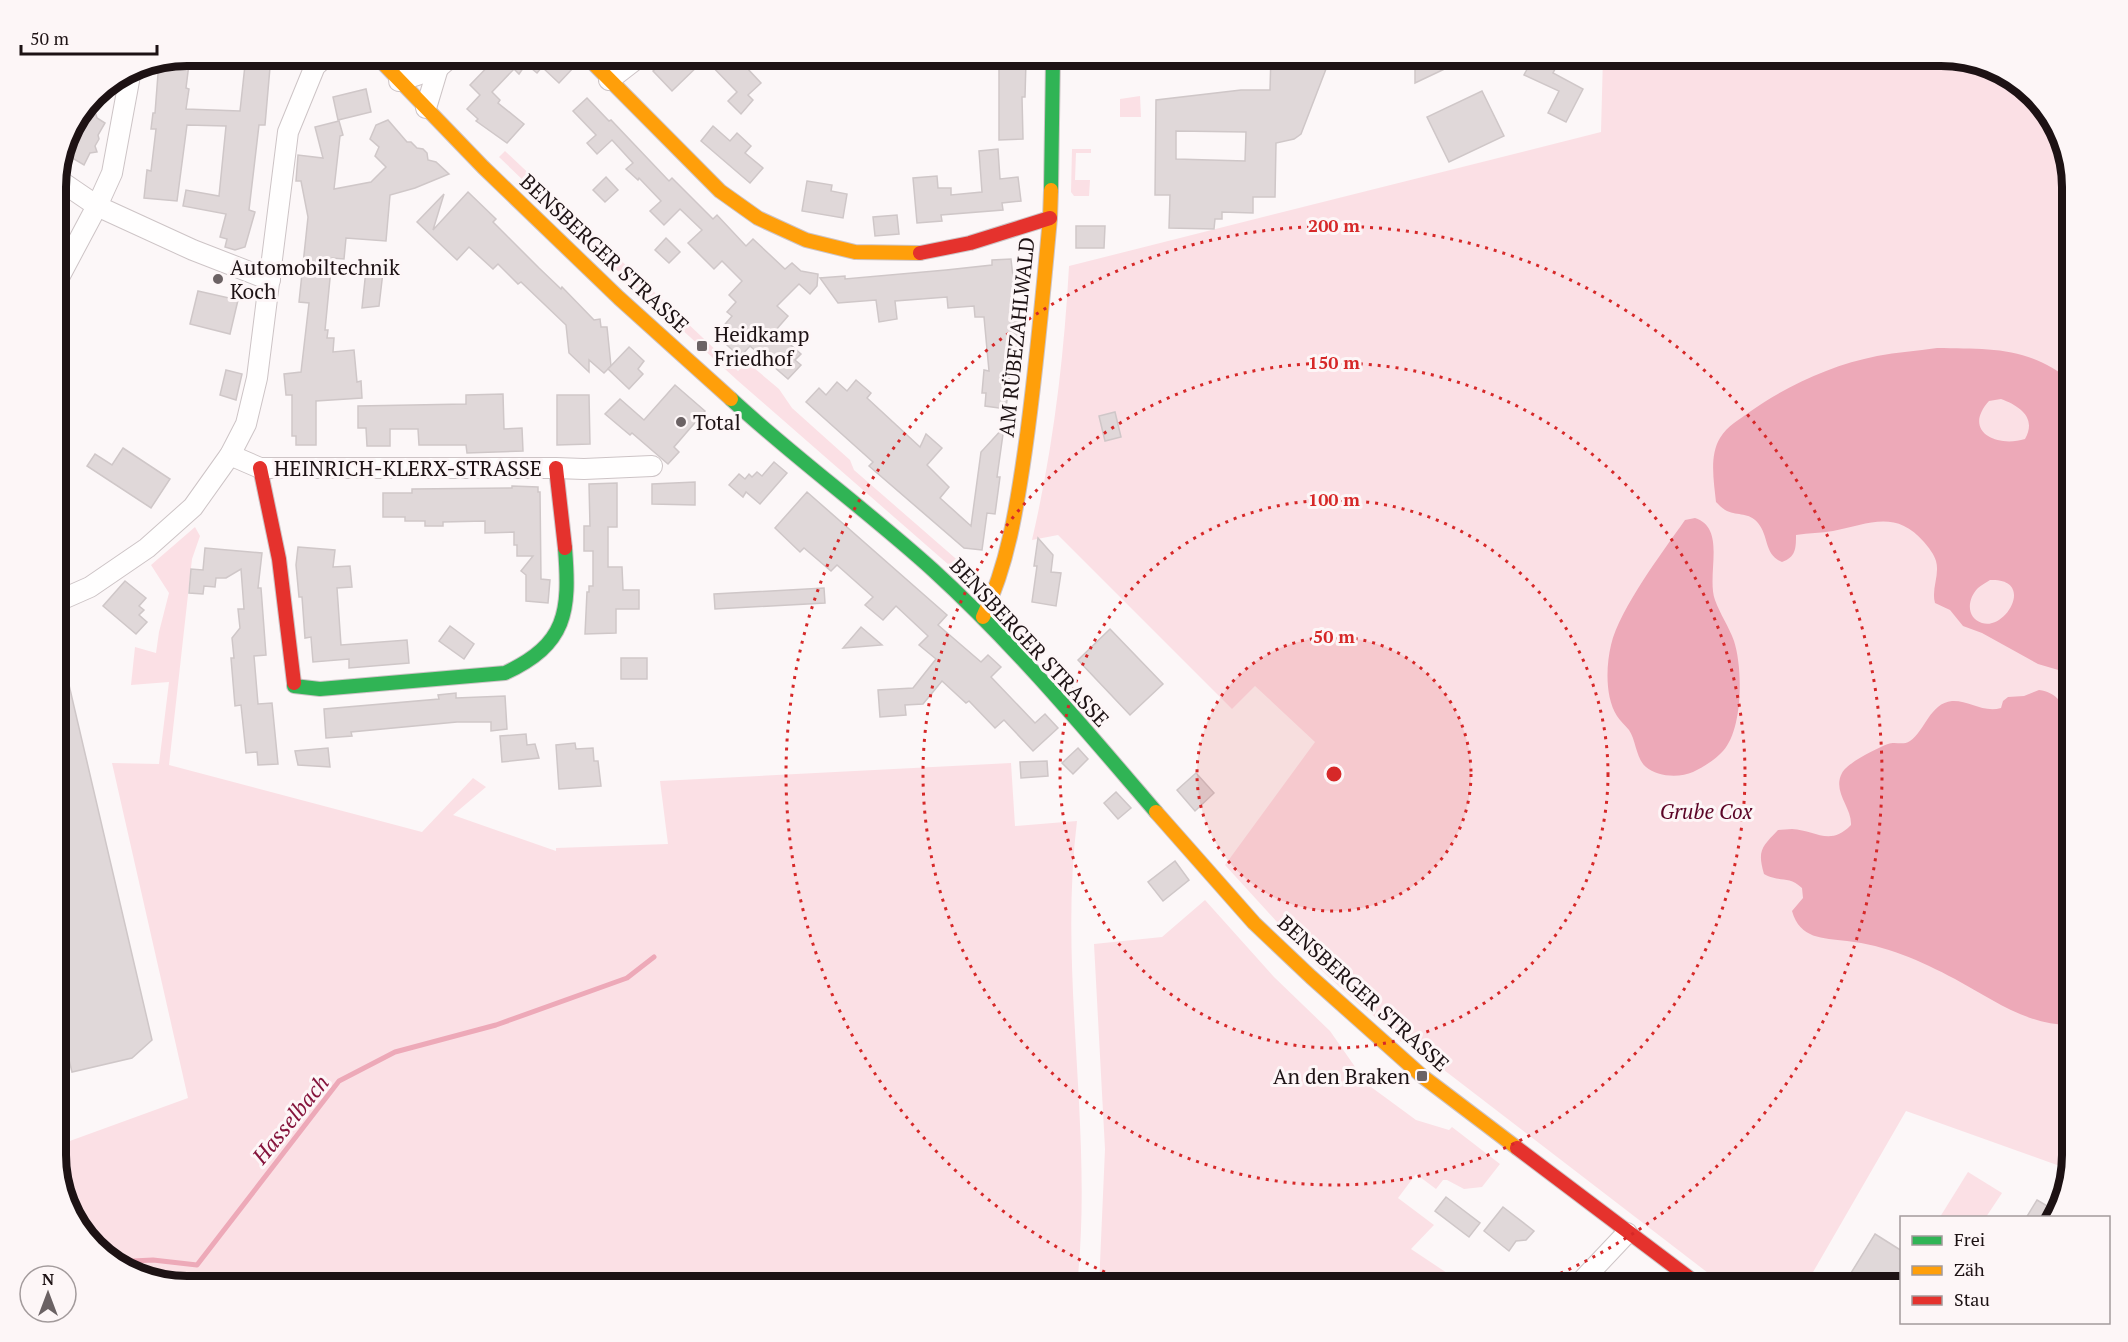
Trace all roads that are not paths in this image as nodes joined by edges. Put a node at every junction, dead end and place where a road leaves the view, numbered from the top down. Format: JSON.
{"nodes":[{"id":1,"x":315,"y":66,"type":"edge"},
{"id":2,"x":385,"y":66,"type":"edge"},
{"id":3,"x":435,"y":66,"type":"edge"},
{"id":4,"x":443,"y":66,"type":"edge"},
{"id":5,"x":596,"y":66,"type":"edge"},
{"id":6,"x":627,"y":66,"type":"edge"},
{"id":7,"x":1053,"y":66,"type":"edge"},
{"id":8,"x":129,"y":80,"type":"edge"},
{"id":9,"x":609,"y":80,"type":"junction"},
{"id":10,"x":399,"y":81,"type":"junction"},
{"id":11,"x":426,"y":108,"type":"junction"},
{"id":12,"x":66,"y":185,"type":"edge"},
{"id":13,"x":97,"y":207,"type":"junction"},
{"id":14,"x":1050,"y":218,"type":"junction"},
{"id":15,"x":66,"y":264,"type":"edge"},
{"id":16,"x":270,"y":280,"type":"junction"},
{"id":17,"x":230,"y":455,"type":"junction"},
{"id":18,"x":652,"y":466,"type":"dead end"},
{"id":19,"x":260,"y":468,"type":"junction"},
{"id":20,"x":556,"y":468,"type":"junction"},
{"id":21,"x":66,"y":598,"type":"edge"},
{"id":22,"x":983,"y":617,"type":"junction"},
{"id":23,"x":1627,"y":1233,"type":"junction"},
{"id":24,"x":1587,"y":1276,"type":"edge"},
{"id":25,"x":1685,"y":1276,"type":"edge"}],
"edges":[{"from":1,"to":16,"type":"street"},
{"from":2,"to":10,"type":"main road","name":"BENSBERGER STRASSE"},
{"from":3,"to":10,"type":"street"},
{"from":4,"to":11,"type":"street"},
{"from":5,"to":9,"type":"main road"},
{"from":6,"to":9,"type":"street"},
{"from":7,"to":14,"type":"main road","name":"AM RÜBEZAHLWALD"},
{"from":8,"to":13,"type":"street"},
{"from":9,"to":14,"type":"main road"},
{"from":10,"to":11,"type":"main road","name":"BENSBERGER STRASSE"},
{"from":11,"to":22,"type":"main road","name":"BENSBERGER STRASSE"},
{"from":12,"to":13,"type":"street"},
{"from":13,"to":15,"type":"street"},
{"from":13,"to":16,"type":"street"},
{"from":14,"to":22,"type":"main road","name":"AM RÜBEZAHLWALD"},
{"from":16,"to":17,"type":"street"},
{"from":17,"to":19,"type":"street","name":"HEINRICH-KLERX-STRASSE"},
{"from":17,"to":21,"type":"street"},
{"from":18,"to":20,"type":"street","name":"HEINRICH-KLERX-STRASSE"},
{"from":19,"to":20,"type":"street","name":"HEINRICH-KLERX-STRASSE"},
{"from":19,"to":20,"type":"main road","name":"HEINRICH-KLERX-STRASSE"},
{"from":22,"to":23,"type":"main road","name":"BENSBERGER STRASSE"},
{"from":23,"to":24,"type":"street"},
{"from":23,"to":25,"type":"main road","name":"BENSBERGER STRASSE"}]}
